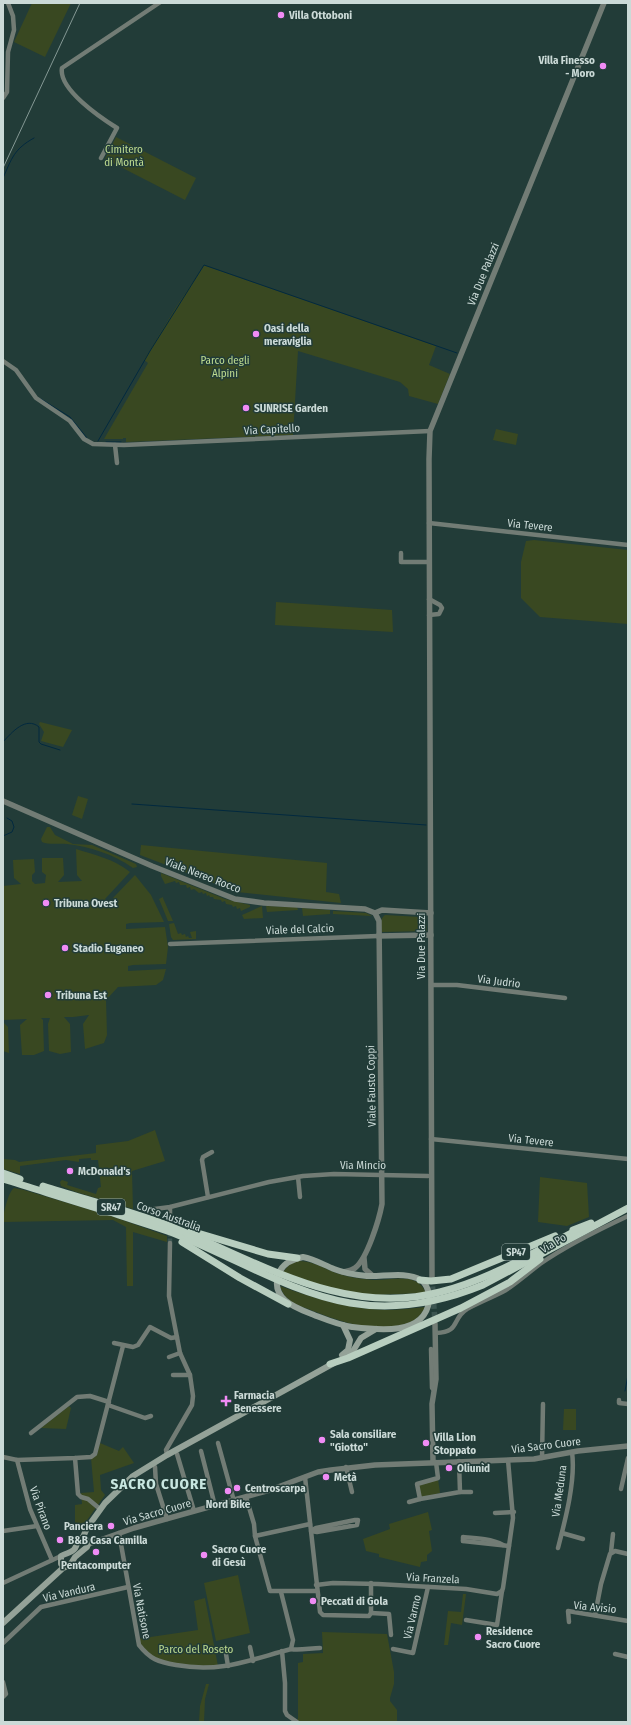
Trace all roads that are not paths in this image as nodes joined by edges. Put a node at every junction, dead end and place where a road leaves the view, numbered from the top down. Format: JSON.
{"nodes":[{"id":1,"x":8,"y":3,"type":"edge"},
{"id":2,"x":159,"y":3,"type":"edge"},
{"id":3,"x":604,"y":3,"type":"edge"},
{"id":4,"x":4,"y":96,"type":"edge"},
{"id":5,"x":101,"y":158,"type":"dead end"},
{"id":6,"x":3,"y":361,"type":"edge"},
{"id":7,"x":430,"y":431,"type":"junction"},
{"id":8,"x":115,"y":445,"type":"junction"},
{"id":9,"x":117,"y":462,"type":"dead end"},
{"id":10,"x":429,"y":523,"type":"junction"},
{"id":11,"x":628,"y":545,"type":"edge"},
{"id":12,"x":401,"y":553,"type":"dead end"},
{"id":13,"x":429,"y":562,"type":"junction"},
{"id":14,"x":429,"y":599,"type":"junction"},
{"id":15,"x":429,"y":615,"type":"junction"},
{"id":16,"x":3,"y":801,"type":"edge"},
{"id":17,"x":375,"y":913,"type":"junction"},
{"id":18,"x":431,"y":913,"type":"junction"},
{"id":19,"x":431,"y":935,"type":"junction"},
{"id":20,"x":378,"y":936,"type":"junction"},
{"id":21,"x":170,"y":944,"type":"dead end"},
{"id":22,"x":431,"y":985,"type":"junction"},
{"id":23,"x":564,"y":998,"type":"dead end"},
{"id":24,"x":431,"y":1139,"type":"junction"},
{"id":25,"x":212,"y":1152,"type":"dead end"},
{"id":26,"x":628,"y":1159,"type":"edge"},
{"id":27,"x":3,"y":1174,"type":"edge"},
{"id":28,"x":383,"y":1174,"type":"junction"},
{"id":29,"x":428,"y":1176,"type":"dead end"},
{"id":30,"x":298,"y":1177,"type":"junction"},
{"id":31,"x":3,"y":1179,"type":"edge"},
{"id":32,"x":208,"y":1196,"type":"junction"},
{"id":33,"x":300,"y":1197,"type":"dead end"},
{"id":34,"x":628,"y":1203,"type":"edge"},
{"id":35,"x":170,"y":1207,"type":"junction"},
{"id":36,"x":628,"y":1208,"type":"edge"},
{"id":37,"x":147,"y":1210,"type":"dead end"},
{"id":38,"x":628,"y":1216,"type":"edge"},
{"id":39,"x":144,"y":1223,"type":"junction"},
{"id":40,"x":169,"y":1223,"type":"junction"},
{"id":41,"x":591,"y":1223,"type":"junction"},
{"id":42,"x":576,"y":1236,"type":"junction"},
{"id":43,"x":170,"y":1243,"type":"tunnel mouth"},
{"id":44,"x":364,"y":1256,"type":"junction"},
{"id":45,"x":297,"y":1258,"type":"junction"},
{"id":46,"x":342,"y":1272,"type":"junction"},
{"id":47,"x":372,"y":1276,"type":"junction"},
{"id":48,"x":432,"y":1277,"type":"tunnel mouth"},
{"id":49,"x":420,"y":1280,"type":"junction"},
{"id":50,"x":487,"y":1293,"type":"junction"},
{"id":51,"x":420,"y":1300,"type":"junction"},
{"id":52,"x":288,"y":1304,"type":"junction"},
{"id":53,"x":435,"y":1324,"type":"tunnel mouth"},
{"id":54,"x":413,"y":1325,"type":"junction"},
{"id":55,"x":343,"y":1326,"type":"junction"},
{"id":56,"x":376,"y":1329,"type":"junction"},
{"id":57,"x":436,"y":1333,"type":"junction"},
{"id":58,"x":176,"y":1337,"type":"junction"},
{"id":59,"x":114,"y":1343,"type":"dead end"},
{"id":60,"x":123,"y":1346,"type":"junction"},
{"id":61,"x":431,"y":1349,"type":"dead end"},
{"id":62,"x":180,"y":1353,"type":"junction"},
{"id":63,"x":169,"y":1357,"type":"dead end"},
{"id":64,"x":330,"y":1364,"type":"junction"},
{"id":65,"x":173,"y":1375,"type":"dead end"},
{"id":66,"x":190,"y":1375,"type":"junction"},
{"id":67,"x":434,"y":1390,"type":"junction"},
{"id":68,"x":619,"y":1400,"type":"dead end"},
{"id":69,"x":108,"y":1404,"type":"junction"},
{"id":70,"x":543,"y":1404,"type":"dead end"},
{"id":71,"x":628,"y":1404,"type":"edge"},
{"id":72,"x":151,"y":1416,"type":"dead end"},
{"id":73,"x":31,"y":1432,"type":"dead end"},
{"id":74,"x":218,"y":1443,"type":"dead end"},
{"id":75,"x":628,"y":1446,"type":"edge"},
{"id":76,"x":201,"y":1452,"type":"dead end"},
{"id":77,"x":572,"y":1452,"type":"junction"},
{"id":78,"x":177,"y":1454,"type":"dead end"},
{"id":79,"x":167,"y":1455,"type":"junction"},
{"id":80,"x":3,"y":1457,"type":"edge"},
{"id":81,"x":75,"y":1458,"type":"junction"},
{"id":82,"x":542,"y":1458,"type":"junction"},
{"id":83,"x":628,"y":1458,"type":"edge"},
{"id":84,"x":17,"y":1460,"type":"junction"},
{"id":85,"x":508,"y":1460,"type":"junction"},
{"id":86,"x":459,"y":1461,"type":"junction"},
{"id":87,"x":435,"y":1462,"type":"junction"},
{"id":88,"x":155,"y":1467,"type":"dead end"},
{"id":89,"x":346,"y":1467,"type":"junction"},
{"id":90,"x":305,"y":1477,"type":"junction"},
{"id":91,"x":621,"y":1489,"type":"dead end"},
{"id":92,"x":352,"y":1492,"type":"dead end"},
{"id":93,"x":460,"y":1492,"type":"junction"},
{"id":94,"x":471,"y":1492,"type":"dead end"},
{"id":95,"x":246,"y":1497,"type":"junction"},
{"id":96,"x":420,"y":1498,"type":"junction"},
{"id":97,"x":234,"y":1500,"type":"junction"},
{"id":98,"x":409,"y":1502,"type":"dead end"},
{"id":99,"x":215,"y":1506,"type":"junction"},
{"id":100,"x":100,"y":1509,"type":"junction"},
{"id":101,"x":194,"y":1511,"type":"junction"},
{"id":102,"x":514,"y":1512,"type":"junction"},
{"id":103,"x":495,"y":1513,"type":"dead end"},
{"id":104,"x":167,"y":1519,"type":"junction"},
{"id":105,"x":310,"y":1524,"type":"junction"},
{"id":106,"x":37,"y":1526,"type":"junction"},
{"id":107,"x":3,"y":1531,"type":"edge"},
{"id":108,"x":311,"y":1531,"type":"junction"},
{"id":109,"x":119,"y":1533,"type":"junction"},
{"id":110,"x":562,"y":1533,"type":"junction"},
{"id":111,"x":613,"y":1534,"type":"dead end"},
{"id":112,"x":255,"y":1536,"type":"junction"},
{"id":113,"x":84,"y":1537,"type":"junction"},
{"id":114,"x":583,"y":1539,"type":"dead end"},
{"id":115,"x":77,"y":1544,"type":"junction"},
{"id":116,"x":89,"y":1544,"type":"junction"},
{"id":117,"x":503,"y":1545,"type":"junction"},
{"id":118,"x":509,"y":1546,"type":"junction"},
{"id":119,"x":558,"y":1548,"type":"dead end"},
{"id":120,"x":84,"y":1549,"type":"junction"},
{"id":121,"x":611,"y":1552,"type":"junction"},
{"id":122,"x":628,"y":1554,"type":"edge"},
{"id":123,"x":64,"y":1555,"type":"junction"},
{"id":124,"x":52,"y":1560,"type":"junction"},
{"id":125,"x":72,"y":1560,"type":"junction"},
{"id":126,"x":65,"y":1567,"type":"junction"},
{"id":127,"x":3,"y":1582,"type":"edge"},
{"id":128,"x":371,"y":1584,"type":"junction"},
{"id":129,"x":316,"y":1585,"type":"junction"},
{"id":130,"x":128,"y":1587,"type":"junction"},
{"id":131,"x":428,"y":1587,"type":"junction"},
{"id":132,"x":317,"y":1591,"type":"junction"},
{"id":133,"x":502,"y":1591,"type":"junction"},
{"id":134,"x":281,"y":1592,"type":"junction"},
{"id":135,"x":371,"y":1613,"type":"junction"},
{"id":136,"x":595,"y":1615,"type":"junction"},
{"id":137,"x":466,"y":1620,"type":"dead end"},
{"id":138,"x":628,"y":1621,"type":"edge"},
{"id":139,"x":4,"y":1622,"type":"edge"},
{"id":140,"x":569,"y":1622,"type":"dead end"},
{"id":141,"x":391,"y":1635,"type":"dead end"},
{"id":142,"x":3,"y":1643,"type":"edge"},
{"id":143,"x":250,"y":1647,"type":"dead end"},
{"id":144,"x":320,"y":1648,"type":"dead end"},
{"id":145,"x":291,"y":1649,"type":"junction"},
{"id":146,"x":393,"y":1649,"type":"dead end"},
{"id":147,"x":282,"y":1651,"type":"junction"},
{"id":148,"x":226,"y":1654,"type":"dead end"},
{"id":149,"x":615,"y":1654,"type":"dead end"},
{"id":150,"x":628,"y":1657,"type":"edge"},
{"id":151,"x":253,"y":1661,"type":"junction"},
{"id":152,"x":228,"y":1666,"type":"junction"},
{"id":153,"x":3,"y":1682,"type":"edge"},
{"id":154,"x":3,"y":1697,"type":"edge"},
{"id":155,"x":296,"y":1722,"type":"edge"}],
"edges":[{"from":1,"to":4,"type":"street"},
{"from":2,"to":5,"type":"street"},
{"from":3,"to":7,"type":"street","name":"Via Due Palazzi"},
{"from":6,"to":8,"type":"street","name":"Via Capitello"},
{"from":7,"to":8,"type":"street","name":"Via Capitello"},
{"from":7,"to":10,"type":"street","name":"Via Due Palazzi"},
{"from":8,"to":9,"type":"street"},
{"from":10,"to":11,"type":"street","name":"Via Tevere"},
{"from":10,"to":13,"type":"street","name":"Via Due Palazzi"},
{"from":12,"to":13,"type":"street"},
{"from":13,"to":14,"type":"street","name":"Via Due Palazzi"},
{"from":14,"to":15,"type":"street","name":"Via Due Palazzi"},
{"from":14,"to":15,"type":"street"},
{"from":15,"to":18,"type":"street","name":"Via Due Palazzi"},
{"from":16,"to":17,"type":"street","name":"Viale Nereo Rocco"},
{"from":17,"to":18,"type":"street","name":"Viale Nereo Rocco"},
{"from":17,"to":20,"type":"street","name":"Viale Fausto Coppi"},
{"from":18,"to":19,"type":"street","name":"Via Due Palazzi"},
{"from":19,"to":20,"type":"street","name":"Viale del Calcio"},
{"from":19,"to":22,"type":"street","name":"Via Due Palazzi"},
{"from":20,"to":21,"type":"street","name":"Viale del Calcio"},
{"from":20,"to":28,"type":"street","name":"Viale Fausto Coppi"},
{"from":22,"to":23,"type":"street","name":"Via Judrio"},
{"from":22,"to":24,"type":"street","name":"Via Due Palazzi"},
{"from":24,"to":26,"type":"street","name":"Via Tevere"},
{"from":24,"to":48,"type":"street","name":"Via Due Palazzi"},
{"from":25,"to":32,"type":"street"},
{"from":27,"to":40,"type":"highway","name":"Corso Australia","number":"SR47"},
{"from":28,"to":29,"type":"street","name":"Via Mincio"},
{"from":28,"to":30,"type":"street","name":"Via Mincio"},
{"from":28,"to":44,"type":"street","name":"Viale Fausto Coppi"},
{"from":30,"to":32,"type":"street","name":"Via Mincio"},
{"from":30,"to":33,"type":"street"},
{"from":31,"to":39,"type":"highway","name":"Corso Australia","number":"SR47"},
{"from":32,"to":35,"type":"street","name":"Via Mincio"},
{"from":34,"to":41,"type":"highway","number":"SP47"},
{"from":35,"to":37,"type":"street","name":"Via Mincio"},
{"from":35,"to":40,"type":"street"},
{"from":36,"to":42,"type":"highway","name":"Via Po","number":"SP47"},
{"from":38,"to":57,"type":"street","name":"Via Po"},
{"from":39,"to":51,"type":"highway","name":"Corso Australia","number":"SR47"},
{"from":39,"to":52,"type":"highway","number":"SR47"},
{"from":40,"to":45,"type":"highway","number":"SR47"},
{"from":40,"to":51,"type":"highway","name":"Corso Australia","number":"SR47"},
{"from":41,"to":49,"type":"highway","number":"SP47"},
{"from":41,"to":51,"type":"highway","name":"Corso Australia","number":"SP47"},
{"from":42,"to":50,"type":"highway","number":"SP47"},
{"from":42,"to":51,"type":"highway","name":"Corso Australia","number":"SP47"},
{"from":43,"to":58,"type":"street"},
{"from":44,"to":46,"type":"street"},
{"from":44,"to":47,"type":"street"},
{"from":45,"to":46,"type":"main road","number":"SR47"},
{"from":45,"to":52,"type":"main road"},
{"from":46,"to":47,"type":"main road","number":"SR47"},
{"from":47,"to":49,"type":"main road","number":"SR47"},
{"from":49,"to":54,"type":"main road"},
{"from":50,"to":54,"type":"highway","number":"SP47"},
{"from":50,"to":64,"type":"highway","number":"SP47"},
{"from":52,"to":55,"type":"main road","number":"SR47"},
{"from":53,"to":57,"type":"street"},
{"from":54,"to":56,"type":"main road","number":"SR47"},
{"from":55,"to":56,"type":"main road","number":"SR47"},
{"from":55,"to":64,"type":"main road"},
{"from":56,"to":64,"type":"main road"},
{"from":57,"to":67,"type":"street"},
{"from":58,"to":60,"type":"street"},
{"from":58,"to":62,"type":"street"},
{"from":59,"to":60,"type":"street"},
{"from":60,"to":69,"type":"street"},
{"from":61,"to":67,"type":"street"},
{"from":62,"to":63,"type":"street"},
{"from":62,"to":66,"type":"street"},
{"from":64,"to":79,"type":"main road"},
{"from":65,"to":66,"type":"street"},
{"from":66,"to":79,"type":"street"},
{"from":67,"to":87,"type":"street"},
{"from":68,"to":71,"type":"street"},
{"from":69,"to":72,"type":"street"},
{"from":69,"to":73,"type":"street"},
{"from":69,"to":81,"type":"street"},
{"from":70,"to":82,"type":"street"},
{"from":74,"to":97,"type":"street"},
{"from":75,"to":77,"type":"street","name":"Via Sacro Cuore"},
{"from":76,"to":99,"type":"street"},
{"from":77,"to":82,"type":"street","name":"Via Sacro Cuore"},
{"from":77,"to":110,"type":"street","name":"Via Meduna"},
{"from":78,"to":101,"type":"street"},
{"from":79,"to":100,"type":"main road"},
{"from":80,"to":84,"type":"street"},
{"from":81,"to":84,"type":"street"},
{"from":81,"to":100,"type":"street"},
{"from":82,"to":85,"type":"street","name":"Via Sacro Cuore"},
{"from":83,"to":91,"type":"street"},
{"from":84,"to":106,"type":"street","name":"Via Pirano"},
{"from":85,"to":86,"type":"street","name":"Via Sacro Cuore"},
{"from":85,"to":102,"type":"street"},
{"from":86,"to":87,"type":"street","name":"Via Sacro Cuore"},
{"from":86,"to":93,"type":"street"},
{"from":87,"to":89,"type":"street","name":"Via Sacro Cuore"},
{"from":87,"to":96,"type":"street"},
{"from":88,"to":104,"type":"street"},
{"from":89,"to":90,"type":"street","name":"Via Sacro Cuore"},
{"from":89,"to":92,"type":"street"},
{"from":90,"to":95,"type":"street","name":"Via Sacro Cuore"},
{"from":90,"to":105,"type":"street"},
{"from":93,"to":94,"type":"street"},
{"from":93,"to":96,"type":"street"},
{"from":95,"to":97,"type":"street","name":"Via Sacro Cuore"},
{"from":95,"to":112,"type":"street"},
{"from":96,"to":98,"type":"street"},
{"from":97,"to":99,"type":"street","name":"Via Sacro Cuore"},
{"from":99,"to":101,"type":"street","name":"Via Sacro Cuore"},
{"from":100,"to":113,"type":"main road"},
{"from":101,"to":104,"type":"street","name":"Via Sacro Cuore"},
{"from":102,"to":103,"type":"street"},
{"from":102,"to":118,"type":"street"},
{"from":104,"to":109,"type":"street","name":"Via Sacro Cuore"},
{"from":105,"to":108,"type":"street"},
{"from":105,"to":112,"type":"street"},
{"from":106,"to":107,"type":"street"},
{"from":106,"to":124,"type":"street","name":"Via Pirano"},
{"from":108,"to":108,"type":"street"},
{"from":108,"to":129,"type":"street"},
{"from":109,"to":116,"type":"street","name":"Via Sacro Cuore"},
{"from":109,"to":130,"type":"street","name":"Via Natisone"},
{"from":110,"to":114,"type":"street","name":"Via Meduna"},
{"from":110,"to":119,"type":"street","name":"Via Meduna"},
{"from":111,"to":121,"type":"street"},
{"from":112,"to":134,"type":"street"},
{"from":113,"to":115,"type":"main road"},
{"from":113,"to":116,"type":"main road"},
{"from":115,"to":120,"type":"main road"},
{"from":115,"to":123,"type":"main road"},
{"from":116,"to":120,"type":"main road"},
{"from":117,"to":117,"type":"street"},
{"from":117,"to":118,"type":"street"},
{"from":118,"to":133,"type":"street"},
{"from":120,"to":125,"type":"main road"},
{"from":121,"to":122,"type":"street"},
{"from":121,"to":136,"type":"street"},
{"from":123,"to":124,"type":"street"},
{"from":123,"to":125,"type":"main road"},
{"from":123,"to":126,"type":"main road"},
{"from":124,"to":127,"type":"street"},
{"from":125,"to":126,"type":"main road"},
{"from":126,"to":139,"type":"main road"},
{"from":128,"to":129,"type":"street","name":"Via Franzela"},
{"from":128,"to":131,"type":"street","name":"Via Franzela"},
{"from":128,"to":135,"type":"street"},
{"from":129,"to":132,"type":"street"},
{"from":130,"to":142,"type":"street","name":"Via Vandura"},
{"from":130,"to":152,"type":"street","name":"Via Natisone"},
{"from":131,"to":133,"type":"street","name":"Via Franzela"},
{"from":131,"to":146,"type":"street","name":"Via Varmo"},
{"from":132,"to":134,"type":"street"},
{"from":132,"to":135,"type":"street"},
{"from":133,"to":137,"type":"street"},
{"from":134,"to":145,"type":"street"},
{"from":135,"to":141,"type":"street"},
{"from":136,"to":138,"type":"street","name":"Via Avisio"},
{"from":136,"to":140,"type":"street","name":"Via Avisio"},
{"from":143,"to":151,"type":"street"},
{"from":144,"to":145,"type":"street","name":"Via Natisone"},
{"from":145,"to":147,"type":"street","name":"Via Natisone"},
{"from":147,"to":151,"type":"street","name":"Via Natisone"},
{"from":147,"to":155,"type":"street"},
{"from":148,"to":152,"type":"street"},
{"from":149,"to":150,"type":"street"},
{"from":151,"to":152,"type":"street","name":"Via Natisone"},
{"from":153,"to":154,"type":"street"}]}
